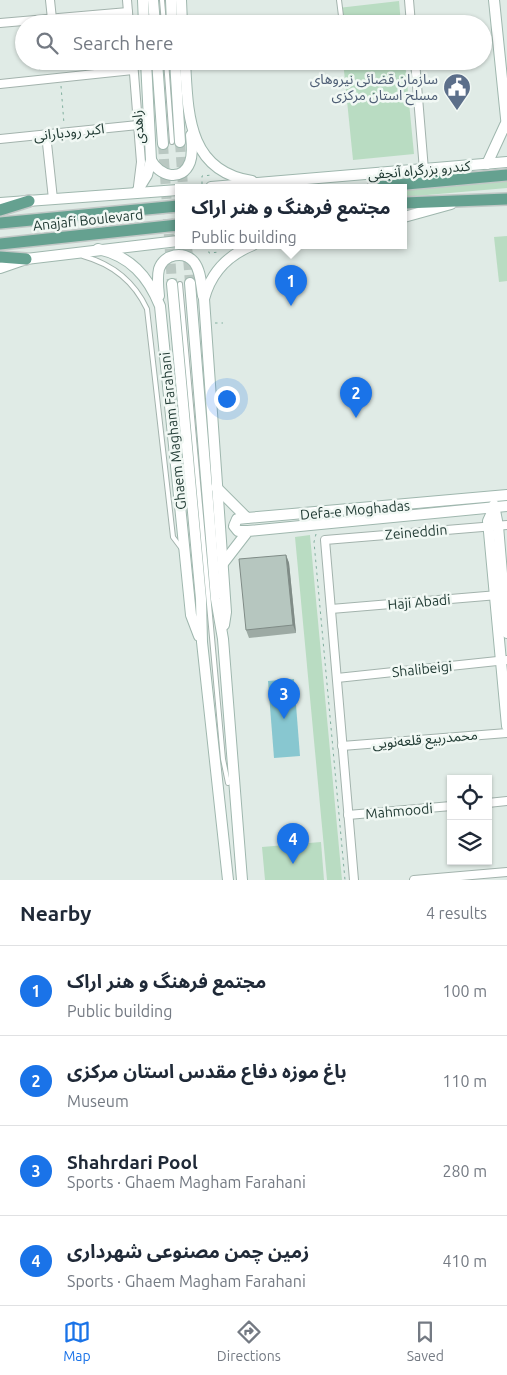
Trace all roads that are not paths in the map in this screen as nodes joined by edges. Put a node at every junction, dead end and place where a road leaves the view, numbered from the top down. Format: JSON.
{"nodes":[{"id":1,"x":50,"y":0,"type":"edge"},
{"id":2,"x":128,"y":0,"type":"edge"},
{"id":3,"x":143,"y":0,"type":"edge"},
{"id":4,"x":153,"y":0,"type":"edge"},
{"id":5,"x":162,"y":0,"type":"edge"},
{"id":6,"x":171,"y":0,"type":"edge"},
{"id":7,"x":181,"y":0,"type":"edge"},
{"id":8,"x":339,"y":0,"type":"edge"},
{"id":9,"x":409,"y":0,"type":"edge"},
{"id":10,"x":494,"y":0,"type":"edge"},
{"id":11,"x":128,"y":12,"type":"junction"},
{"id":12,"x":52,"y":15,"type":"edge"},
{"id":13,"x":95,"y":15,"type":"edge"},
{"id":14,"x":128,"y":15,"type":"edge"},
{"id":15,"x":144,"y":15,"type":"edge"},
{"id":16,"x":154,"y":15,"type":"edge"},
{"id":17,"x":163,"y":15,"type":"edge"},
{"id":18,"x":172,"y":15,"type":"edge"},
{"id":19,"x":182,"y":15,"type":"edge"},
{"id":20,"x":341,"y":15,"type":"edge"},
{"id":21,"x":410,"y":15,"type":"edge"},
{"id":22,"x":15,"y":22,"type":"edge"},
{"id":23,"x":0,"y":23,"type":"edge"},
{"id":24,"x":103,"y":70,"type":"edge"},
{"id":25,"x":133,"y":70,"type":"edge"},
{"id":26,"x":146,"y":70,"type":"edge"},
{"id":27,"x":159,"y":70,"type":"edge"},
{"id":28,"x":167,"y":70,"type":"edge"},
{"id":29,"x":175,"y":70,"type":"edge"},
{"id":30,"x":186,"y":70,"type":"edge"},
{"id":31,"x":415,"y":70,"type":"edge"},
{"id":32,"x":0,"y":84,"type":"edge"},
{"id":33,"x":138,"y":125,"type":"junction"},
{"id":34,"x":191,"y":126,"type":"junction"},
{"id":35,"x":506,"y":127,"type":"edge"},
{"id":36,"x":46,"y":134,"type":"junction"},
{"id":37,"x":0,"y":139,"type":"edge"},
{"id":38,"x":172,"y":143,"type":"junction"},
{"id":39,"x":151,"y":160,"type":"junction"},
{"id":40,"x":507,"y":162,"type":"edge"},
{"id":41,"x":487,"y":164,"type":"junction"},
{"id":42,"x":424,"y":170,"type":"junction"},
{"id":43,"x":507,"y":175,"type":"edge"},
{"id":44,"x":266,"y":183,"type":"junction"},
{"id":45,"x":252,"y":184,"type":"edge"},
{"id":46,"x":406,"y":184,"type":"edge"},
{"id":47,"x":175,"y":190,"type":"edge"},
{"id":48,"x":136,"y":193,"type":"junction"},
{"id":49,"x":53,"y":199,"type":"junction"},
{"id":50,"x":507,"y":199,"type":"edge"},
{"id":51,"x":463,"y":200,"type":"junction"},
{"id":52,"x":29,"y":201,"type":"junction"},
{"id":53,"x":0,"y":202,"type":"edge"},
{"id":54,"x":407,"y":203,"type":"edge"},
{"id":55,"x":175,"y":206,"type":"edge"},
{"id":56,"x":0,"y":210,"type":"edge"},
{"id":57,"x":407,"y":216,"type":"edge"},
{"id":58,"x":0,"y":223,"type":"edge"},
{"id":59,"x":175,"y":225,"type":"edge"},
{"id":60,"x":175,"y":241,"type":"edge"},
{"id":61,"x":0,"y":244,"type":"edge"},
{"id":62,"x":98,"y":249,"type":"junction"},
{"id":63,"x":244,"y":249,"type":"edge"},
{"id":64,"x":71,"y":253,"type":"junction"},
{"id":65,"x":0,"y":257,"type":"edge"},
{"id":66,"x":26,"y":259,"type":"junction"},
{"id":67,"x":0,"y":268,"type":"edge"},
{"id":68,"x":180,"y":284,"type":"junction"},
{"id":69,"x":204,"y":299,"type":"junction"},
{"id":70,"x":160,"y":306,"type":"junction"},
{"id":71,"x":216,"y":487,"type":"junction"},
{"id":72,"x":507,"y":495,"type":"edge"},
{"id":73,"x":494,"y":497,"type":"junction"},
{"id":74,"x":507,"y":506,"type":"edge"},
{"id":75,"x":494,"y":508,"type":"junction"},
{"id":76,"x":247,"y":518,"type":"junction"},
{"id":77,"x":498,"y":526,"type":"edge"},
{"id":78,"x":248,"y":530,"type":"junction"},
{"id":79,"x":186,"y":554,"type":"junction"},
{"id":80,"x":221,"y":566,"type":"junction"},
{"id":81,"x":502,"y":594,"type":"edge"},
{"id":82,"x":331,"y":609,"type":"junction"},
{"id":83,"x":507,"y":633,"type":"edge"},
{"id":84,"x":223,"y":639,"type":"junction"},
{"id":85,"x":202,"y":642,"type":"junction"},
{"id":86,"x":504,"y":660,"type":"edge"},
{"id":87,"x":337,"y":678,"type":"junction"},
{"id":88,"x":507,"y":726,"type":"edge"},
{"id":89,"x":507,"y":733,"type":"edge"},
{"id":90,"x":342,"y":746,"type":"junction"},
{"id":91,"x":228,"y":782,"type":"dead end"},
{"id":92,"x":507,"y":802,"type":"edge"},
{"id":93,"x":492,"y":803,"type":"edge"},
{"id":94,"x":447,"y":806,"type":"edge"},
{"id":95,"x":348,"y":815,"type":"junction"},
{"id":96,"x":507,"y":872,"type":"edge"},
{"id":97,"x":228,"y":880,"type":"edge"},
{"id":98,"x":242,"y":880,"type":"edge"},
{"id":99,"x":354,"y":880,"type":"edge"},
{"id":100,"x":414,"y":880,"type":"edge"}],
"edges":[{"from":1,"to":12,"type":"street"},
{"from":2,"to":11,"type":"street"},
{"from":3,"to":15,"type":"street"},
{"from":4,"to":16,"type":"street"},
{"from":5,"to":17,"type":"lane"},
{"from":6,"to":18,"type":"street"},
{"from":7,"to":19,"type":"street"},
{"from":8,"to":20,"type":"lane"},
{"from":9,"to":21,"type":"street"},
{"from":10,"to":35,"type":"street"},
{"from":11,"to":13,"type":"street"},
{"from":11,"to":14,"type":"street"},
{"from":22,"to":23,"type":"street"},
{"from":24,"to":32,"type":"street"},
{"from":25,"to":33,"type":"street","name":"زاهدی"},
{"from":26,"to":39,"type":"street"},
{"from":27,"to":38,"type":"street"},
{"from":28,"to":38,"type":"lane"},
{"from":29,"to":38,"type":"street"},
{"from":30,"to":34,"type":"street"},
{"from":31,"to":42,"type":"street"},
{"from":33,"to":36,"type":"street","name":"اکبر رودبارانی"},
{"from":33,"to":48,"type":"street","name":"زاهدی"},
{"from":34,"to":39,"type":"street"},
{"from":34,"to":44,"type":"street"},
{"from":35,"to":41,"type":"street"},
{"from":36,"to":37,"type":"street","name":"اکبر رودبارانی"},
{"from":36,"to":49,"type":"street"},
{"from":39,"to":48,"type":"street"},
{"from":40,"to":41,"type":"street","name":"کندرو بزرگراه آنجفی"},
{"from":41,"to":42,"type":"street","name":"کندرو بزرگراه آنجفی"},
{"from":42,"to":44,"type":"street","name":"کندرو بزرگراه آنجفی"},
{"from":43,"to":46,"type":"main road"},
{"from":44,"to":45,"type":"street","name":"کندرو بزرگراه آنجفی"},
{"from":47,"to":48,"type":"street"},
{"from":48,"to":49,"type":"street"},
{"from":49,"to":52,"type":"street"},
{"from":50,"to":51,"type":"main road"},
{"from":51,"to":54,"type":"main road"},
{"from":51,"to":57,"type":"street"},
{"from":52,"to":53,"type":"street"},
{"from":52,"to":56,"type":"main road"},
{"from":55,"to":58,"type":"main road","name":"Anajafi Boulevard"},
{"from":59,"to":61,"type":"main road","name":"Anajafi Boulevard"},
{"from":60,"to":62,"type":"street"},
{"from":62,"to":64,"type":"street"},
{"from":62,"to":70,"type":"street","name":"Ghaem Magham Farahani"},
{"from":63,"to":69,"type":"street","name":"Ghaem Magham Farahani"},
{"from":64,"to":66,"type":"street"},
{"from":64,"to":79,"type":"lane"},
{"from":65,"to":66,"type":"main road"},
{"from":66,"to":67,"type":"street"},
{"from":68,"to":84,"type":"street","name":"Ghaem Magham Farahani"},
{"from":68,"to":85,"type":"street","name":"Ghaem Magham Farahani"},
{"from":68,"to":91,"type":"lane"},
{"from":69,"to":70,"type":"street"},
{"from":69,"to":71,"type":"street","name":"Ghaem Magham Farahani"},
{"from":70,"to":79,"type":"street","name":"Ghaem Magham Farahani"},
{"from":71,"to":76,"type":"street"},
{"from":71,"to":80,"type":"street","name":"Ghaem Magham Farahani"},
{"from":72,"to":73,"type":"street","name":"Defa-e Moghadas"},
{"from":73,"to":75,"type":"street"},
{"from":73,"to":76,"type":"street","name":"Defa-e Moghadas"},
{"from":74,"to":75,"type":"street","name":"Defa-e Moghadas"},
{"from":75,"to":77,"type":"street"},
{"from":75,"to":78,"type":"street","name":"Defa-e Moghadas"},
{"from":76,"to":78,"type":"street"},
{"from":77,"to":81,"type":"street"},
{"from":77,"to":82,"type":"street","name":"Zeineddin"},
{"from":78,"to":80,"type":"street"},
{"from":79,"to":85,"type":"street","name":"Ghaem Magham Farahani"},
{"from":80,"to":84,"type":"street","name":"Ghaem Magham Farahani"},
{"from":81,"to":82,"type":"street","name":"Haji Abadi"},
{"from":81,"to":83,"type":"street"},
{"from":81,"to":86,"type":"street"},
{"from":82,"to":87,"type":"street"},
{"from":84,"to":98,"type":"street","name":"Ghaem Magham Farahani"},
{"from":85,"to":97,"type":"street","name":"Ghaem Magham Farahani"},
{"from":86,"to":87,"type":"street","name":"Shalibeigi"},
{"from":86,"to":88,"type":"street"},
{"from":87,"to":90,"type":"street"},
{"from":89,"to":90,"type":"street","name":"محمدربیع قلعه‌نویی"},
{"from":90,"to":95,"type":"street"},
{"from":92,"to":93,"type":"street"},
{"from":94,"to":95,"type":"street","name":"Mahmoodi"},
{"from":95,"to":99,"type":"street"},
{"from":96,"to":100,"type":"street"}]}
